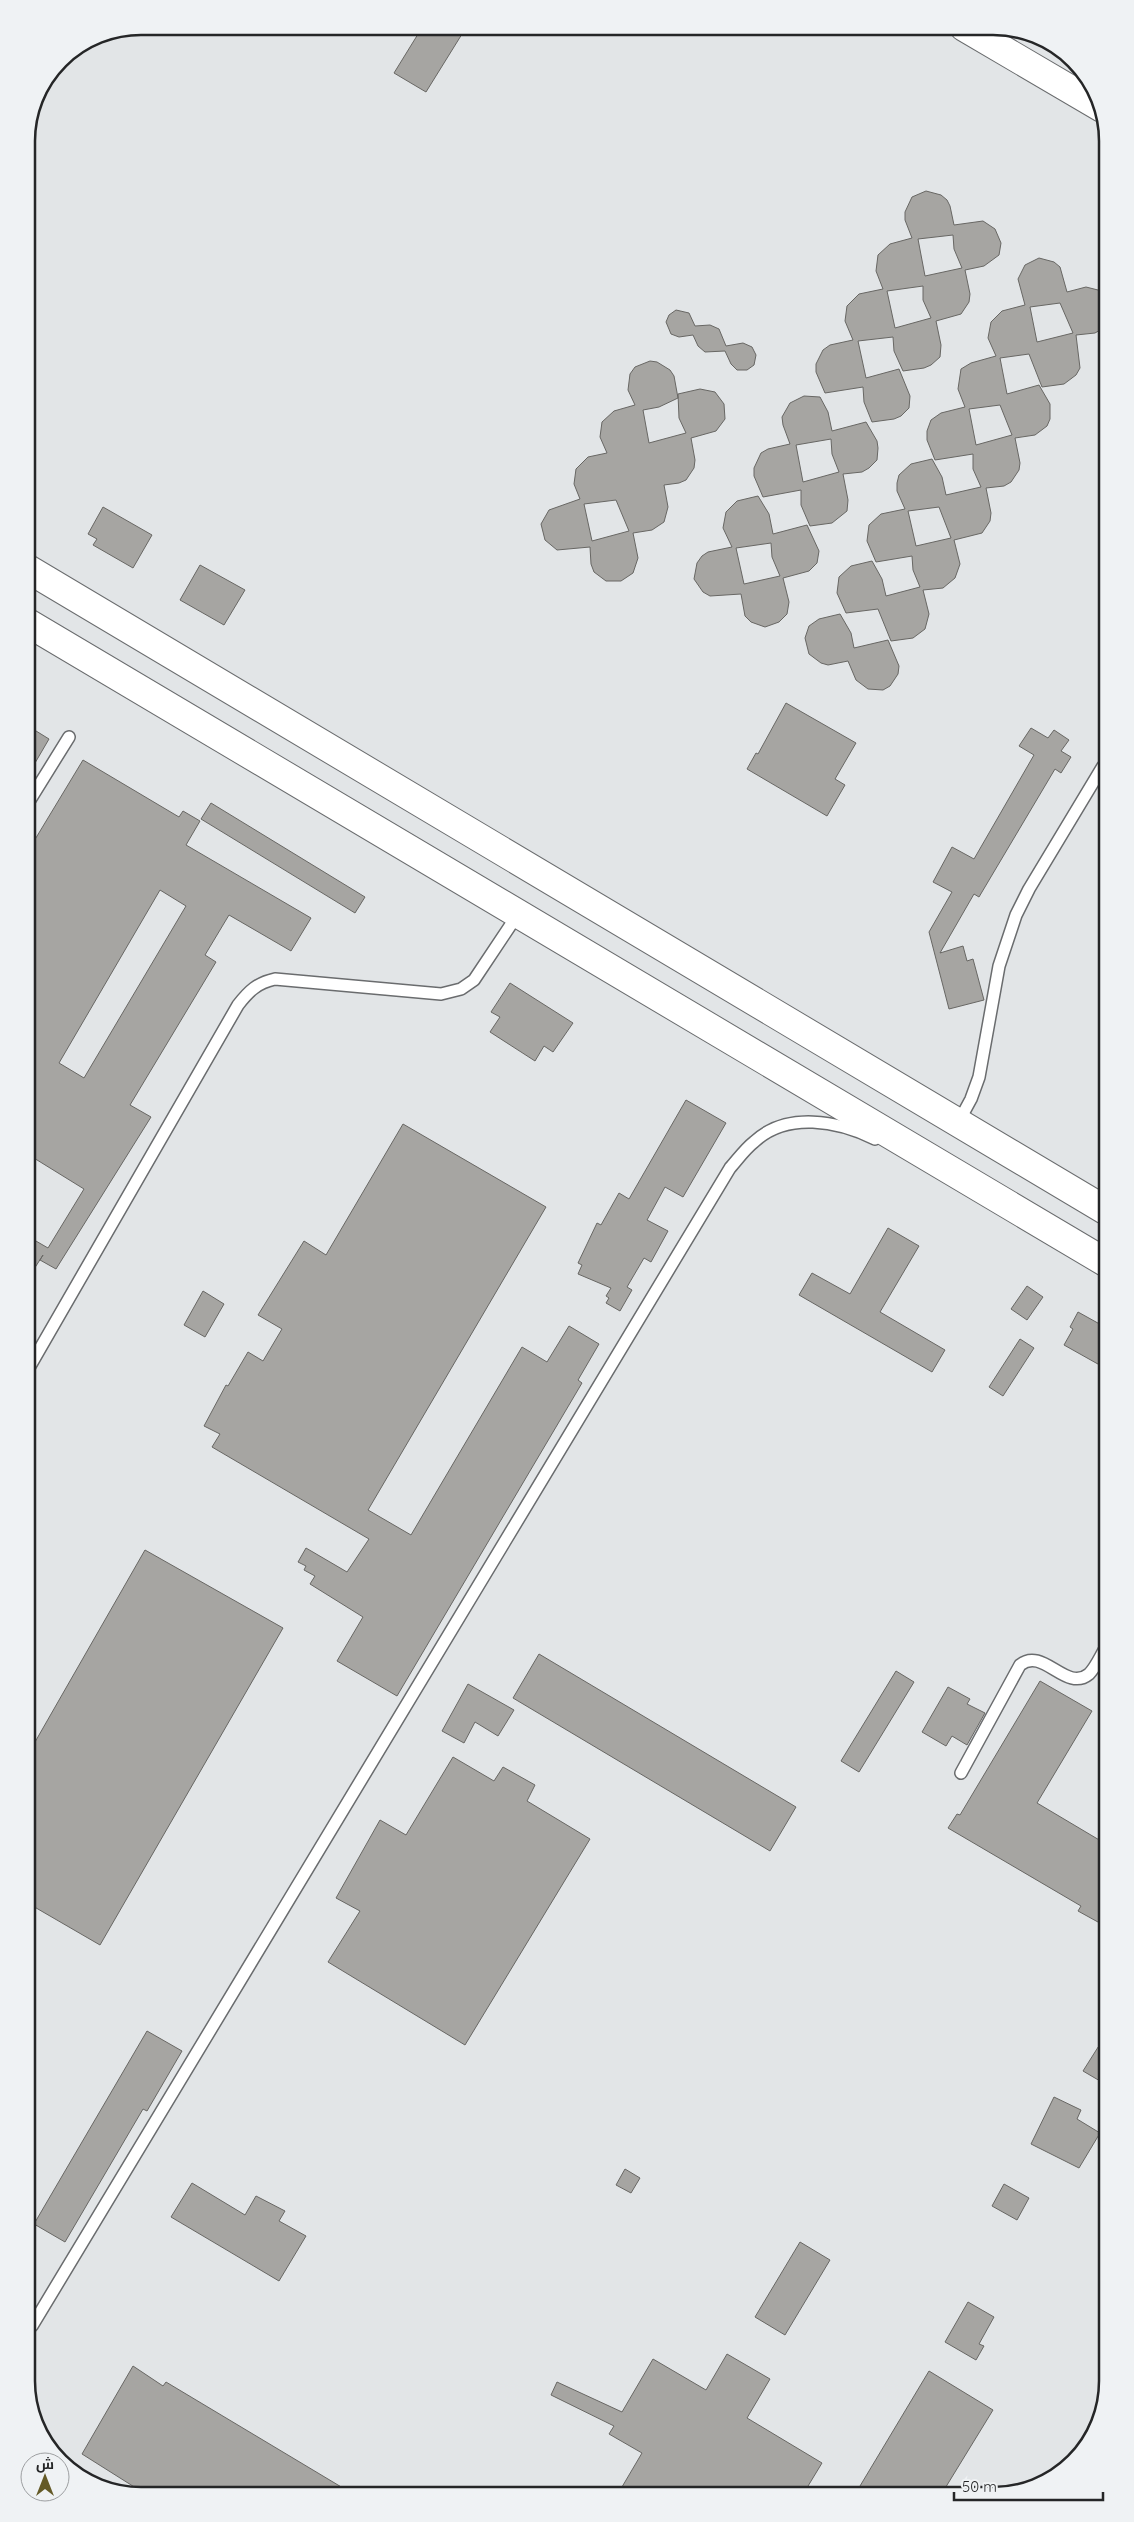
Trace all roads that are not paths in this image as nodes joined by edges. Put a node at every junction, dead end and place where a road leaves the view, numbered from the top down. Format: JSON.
{"nodes":[{"id":1,"x":979,"y":35,"type":"edge"},
{"id":2,"x":1091,"y":101,"type":"edge"},
{"id":3,"x":35,"y":573,"type":"edge"},
{"id":4,"x":35,"y":626,"type":"edge"},
{"id":5,"x":69,"y":737,"type":"dead end"},
{"id":6,"x":1099,"y":773,"type":"edge"},
{"id":7,"x":35,"y":793,"type":"edge"},
{"id":8,"x":518,"y":914,"type":"junction"},
{"id":9,"x":958,"y":1122,"type":"junction"},
{"id":10,"x":971,"y":1183,"type":"junction"},
{"id":11,"x":1099,"y":1207,"type":"edge"},
{"id":12,"x":1099,"y":1258,"type":"edge"},
{"id":13,"x":35,"y":1357,"type":"edge"},
{"id":14,"x":1099,"y":1658,"type":"edge"},
{"id":15,"x":961,"y":1773,"type":"dead end"},
{"id":16,"x":35,"y":2321,"type":"edge"}],
"edges":[{"from":1,"to":2,"type":"street"},
{"from":3,"to":9,"type":"street"},
{"from":4,"to":8,"type":"street"},
{"from":5,"to":7,"type":"lane"},
{"from":6,"to":9,"type":"lane"},
{"from":8,"to":10,"type":"street"},
{"from":8,"to":13,"type":"lane"},
{"from":9,"to":11,"type":"street"},
{"from":10,"to":12,"type":"street"},
{"from":10,"to":16,"type":"lane"},
{"from":14,"to":15,"type":"lane"}]}
